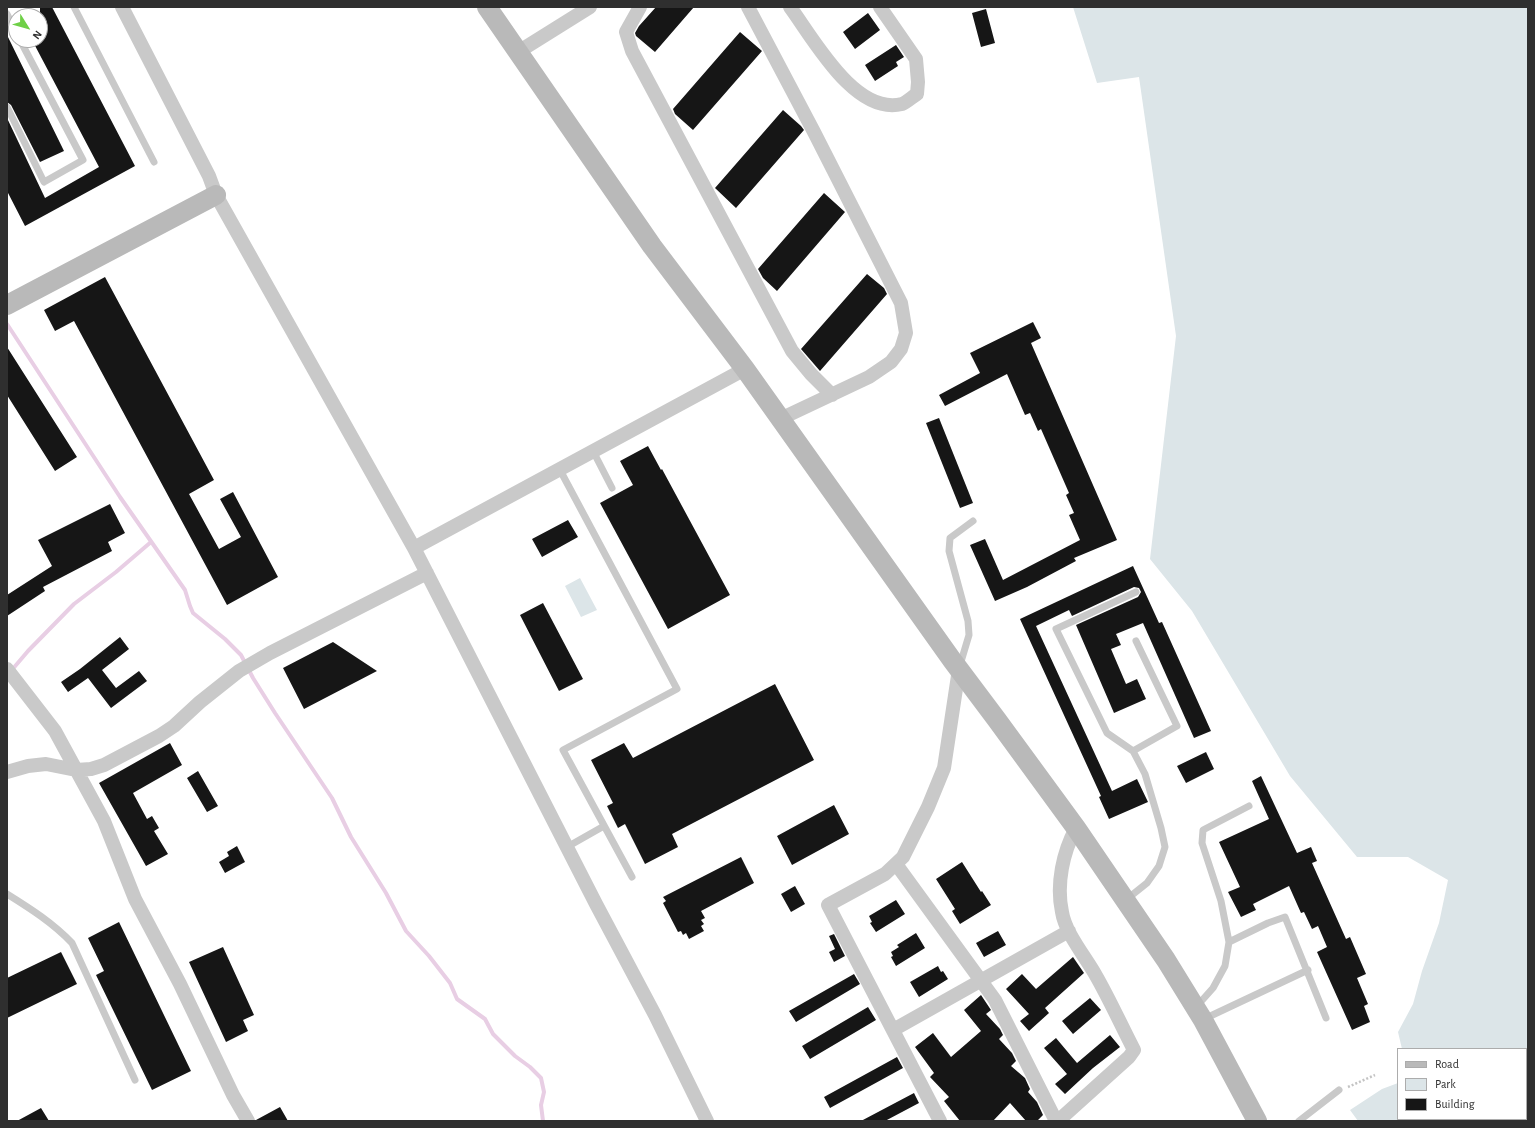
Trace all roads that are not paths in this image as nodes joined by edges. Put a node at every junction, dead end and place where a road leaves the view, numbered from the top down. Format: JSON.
{"nodes":[{"id":1,"x":74,"y":7,"type":"edge"},
{"id":2,"x":122,"y":7,"type":"edge"},
{"id":3,"x":487,"y":7,"type":"edge"},
{"id":4,"x":590,"y":7,"type":"edge"},
{"id":5,"x":640,"y":7,"type":"edge"},
{"id":6,"x":748,"y":7,"type":"edge"},
{"id":7,"x":790,"y":7,"type":"edge"},
{"id":8,"x":880,"y":7,"type":"edge"},
{"id":9,"x":24,"y":48,"type":"edge"},
{"id":10,"x":518,"y":52,"type":"junction"},
{"id":11,"x":7,"y":107,"type":"edge"},
{"id":12,"x":154,"y":162,"type":"dead end"},
{"id":13,"x":216,"y":195,"type":"junction"},
{"id":14,"x":8,"y":304,"type":"edge"},
{"id":15,"x":745,"y":369,"type":"junction"},
{"id":16,"x":832,"y":395,"type":"junction"},
{"id":17,"x":780,"y":419,"type":"junction"},
{"id":18,"x":593,"y":451,"type":"junction"},
{"id":19,"x":560,"y":470,"type":"junction"},
{"id":20,"x":612,"y":488,"type":"dead end"},
{"id":21,"x":973,"y":521,"type":"dead end"},
{"id":22,"x":414,"y":548,"type":"junction"},
{"id":23,"x":427,"y":573,"type":"junction"},
{"id":24,"x":1136,"y":592,"type":"dead end"},
{"id":25,"x":1136,"y":641,"type":"dead end"},
{"id":26,"x":959,"y":669,"type":"junction"},
{"id":27,"x":9,"y":672,"type":"edge"},
{"id":28,"x":1134,"y":751,"type":"junction"},
{"id":29,"x":76,"y":770,"type":"junction"},
{"id":30,"x":7,"y":772,"type":"edge"},
{"id":31,"x":1249,"y":806,"type":"dead end"},
{"id":32,"x":604,"y":826,"type":"junction"},
{"id":33,"x":1076,"y":828,"type":"junction"},
{"id":34,"x":567,"y":847,"type":"junction"},
{"id":35,"x":896,"y":864,"type":"junction"},
{"id":36,"x":632,"y":877,"type":"dead end"},
{"id":37,"x":7,"y":894,"type":"edge"},
{"id":38,"x":1125,"y":900,"type":"junction"},
{"id":39,"x":1069,"y":931,"type":"junction"},
{"id":40,"x":1229,"y":942,"type":"junction"},
{"id":41,"x":1308,"y":970,"type":"junction"},
{"id":42,"x":980,"y":980,"type":"junction"},
{"id":43,"x":1200,"y":1014,"type":"junction"},
{"id":44,"x":1326,"y":1018,"type":"dead end"},
{"id":45,"x":893,"y":1030,"type":"junction"},
{"id":46,"x":135,"y":1080,"type":"dead end"},
{"id":47,"x":1339,"y":1090,"type":"road end"},
{"id":48,"x":248,"y":1121,"type":"edge"},
{"id":49,"x":707,"y":1121,"type":"edge"},
{"id":50,"x":940,"y":1121,"type":"edge"},
{"id":51,"x":1057,"y":1121,"type":"edge"},
{"id":52,"x":1257,"y":1121,"type":"edge"},
{"id":53,"x":1299,"y":1121,"type":"edge"}],
"edges":[{"from":1,"to":12,"type":"lane"},
{"from":2,"to":13,"type":"street"},
{"from":3,"to":10,"type":"street"},
{"from":4,"to":10,"type":"street"},
{"from":5,"to":16,"type":"street"},
{"from":6,"to":16,"type":"street"},
{"from":7,"to":8,"type":"street"},
{"from":9,"to":11,"type":"lane"},
{"from":10,"to":15,"type":"street"},
{"from":13,"to":14,"type":"street"},
{"from":13,"to":22,"type":"street"},
{"from":15,"to":17,"type":"street"},
{"from":15,"to":18,"type":"street"},
{"from":16,"to":17,"type":"street"},
{"from":17,"to":26,"type":"street"},
{"from":18,"to":19,"type":"street"},
{"from":18,"to":20,"type":"lane"},
{"from":19,"to":22,"type":"street"},
{"from":19,"to":32,"type":"lane"},
{"from":21,"to":26,"type":"lane"},
{"from":22,"to":23,"type":"street"},
{"from":23,"to":29,"type":"street"},
{"from":23,"to":34,"type":"street"},
{"from":24,"to":28,"type":"lane"},
{"from":25,"to":28,"type":"lane"},
{"from":26,"to":33,"type":"street"},
{"from":26,"to":35,"type":"street"},
{"from":27,"to":29,"type":"street"},
{"from":28,"to":38,"type":"lane"},
{"from":29,"to":30,"type":"street"},
{"from":29,"to":48,"type":"street"},
{"from":31,"to":40,"type":"lane"},
{"from":32,"to":34,"type":"lane"},
{"from":32,"to":36,"type":"lane"},
{"from":33,"to":38,"type":"street"},
{"from":33,"to":39,"type":"street"},
{"from":34,"to":49,"type":"street"},
{"from":35,"to":42,"type":"street"},
{"from":35,"to":45,"type":"street"},
{"from":37,"to":46,"type":"lane"},
{"from":38,"to":43,"type":"street"},
{"from":39,"to":42,"type":"street"},
{"from":39,"to":51,"type":"street"},
{"from":40,"to":41,"type":"lane"},
{"from":40,"to":43,"type":"lane"},
{"from":41,"to":43,"type":"lane"},
{"from":41,"to":44,"type":"lane"},
{"from":42,"to":45,"type":"street"},
{"from":42,"to":51,"type":"street"},
{"from":43,"to":52,"type":"street"},
{"from":45,"to":50,"type":"street"},
{"from":47,"to":53,"type":"lane"}]}
